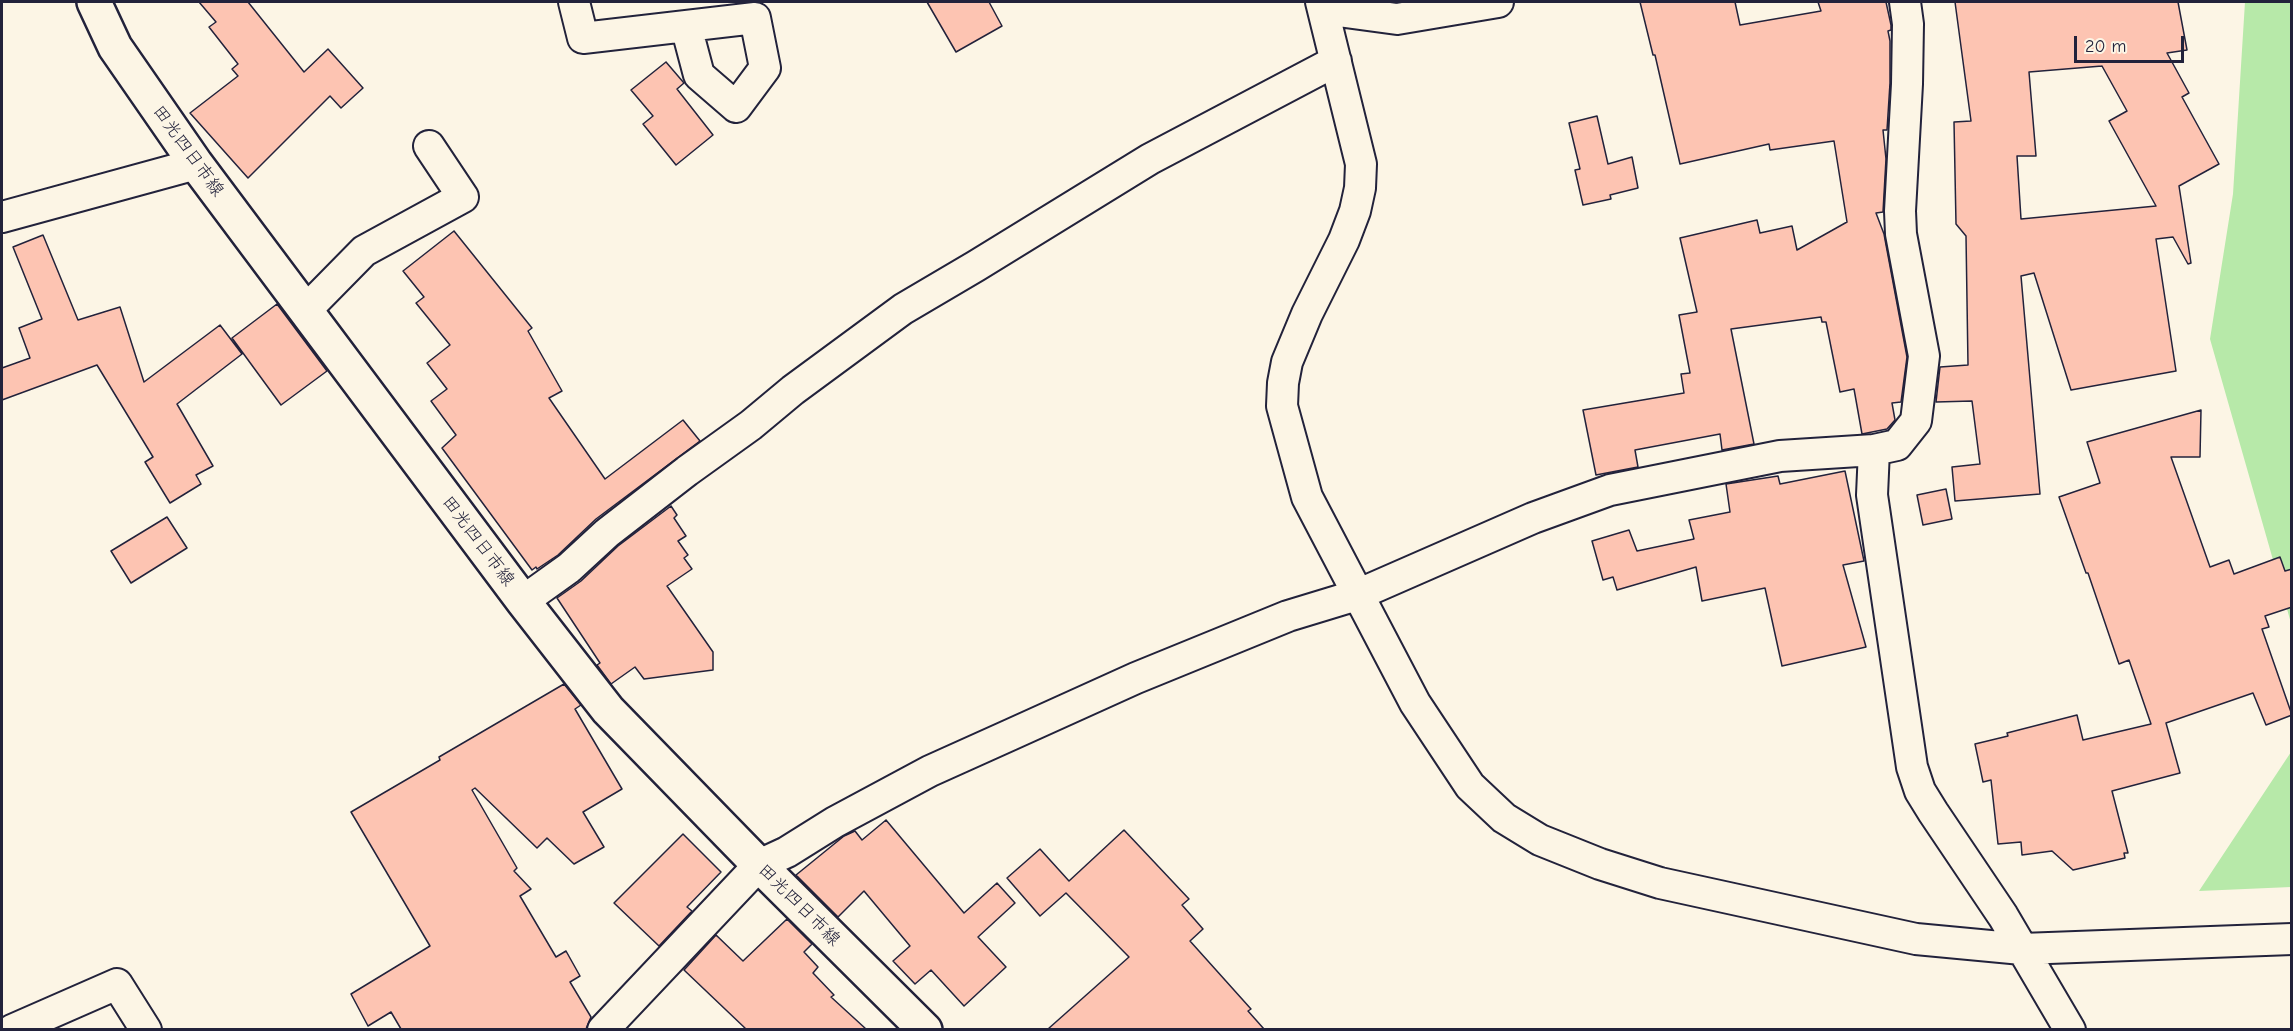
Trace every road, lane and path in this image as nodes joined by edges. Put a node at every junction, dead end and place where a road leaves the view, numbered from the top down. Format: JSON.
{"nodes":[{"id":1,"x":94,"y":2,"type":"edge"},
{"id":2,"x":574,"y":2,"type":"edge"},
{"id":3,"x":1498,"y":2,"type":"edge"},
{"id":4,"x":1905,"y":2,"type":"edge"},
{"id":5,"x":1322,"y":5,"type":"edge"},
{"id":6,"x":686,"y":26,"type":"dead end"},
{"id":7,"x":1336,"y":61,"type":"junction"},
{"id":8,"x":429,"y":146,"type":"dead end"},
{"id":9,"x":196,"y":164,"type":"junction"},
{"id":10,"x":2,"y":217,"type":"edge"},
{"id":11,"x":305,"y":310,"type":"junction"},
{"id":12,"x":1874,"y":450,"type":"junction"},
{"id":13,"x":1356,"y":595,"type":"junction"},
{"id":14,"x":523,"y":601,"type":"junction"},
{"id":15,"x":759,"y":865,"type":"junction"},
{"id":16,"x":2292,"y":939,"type":"edge"},
{"id":17,"x":2022,"y":949,"type":"junction"},
{"id":18,"x":12,"y":1029,"type":"edge"},
{"id":19,"x":146,"y":1029,"type":"edge"},
{"id":20,"x":603,"y":1029,"type":"edge"},
{"id":21,"x":925,"y":1029,"type":"edge"},
{"id":22,"x":2070,"y":1029,"type":"edge"}],
"edges":[{"from":1,"to":9,"type":"main road","name":"田光四日市線"},
{"from":2,"to":6,"type":"street"},
{"from":3,"to":5,"type":"street"},
{"from":4,"to":12,"type":"street"},
{"from":5,"to":7,"type":"street"},
{"from":7,"to":13,"type":"street"},
{"from":7,"to":14,"type":"street"},
{"from":8,"to":11,"type":"street"},
{"from":9,"to":10,"type":"street"},
{"from":9,"to":11,"type":"main road","name":"田光四日市線"},
{"from":11,"to":14,"type":"main road","name":"田光四日市線"},
{"from":12,"to":13,"type":"street"},
{"from":12,"to":17,"type":"street"},
{"from":13,"to":15,"type":"street"},
{"from":13,"to":17,"type":"street"},
{"from":14,"to":15,"type":"main road","name":"田光四日市線"},
{"from":15,"to":20,"type":"street"},
{"from":15,"to":21,"type":"main road","name":"田光四日市線"},
{"from":16,"to":17,"type":"street"},
{"from":17,"to":22,"type":"street"},
{"from":18,"to":19,"type":"street"}]}
